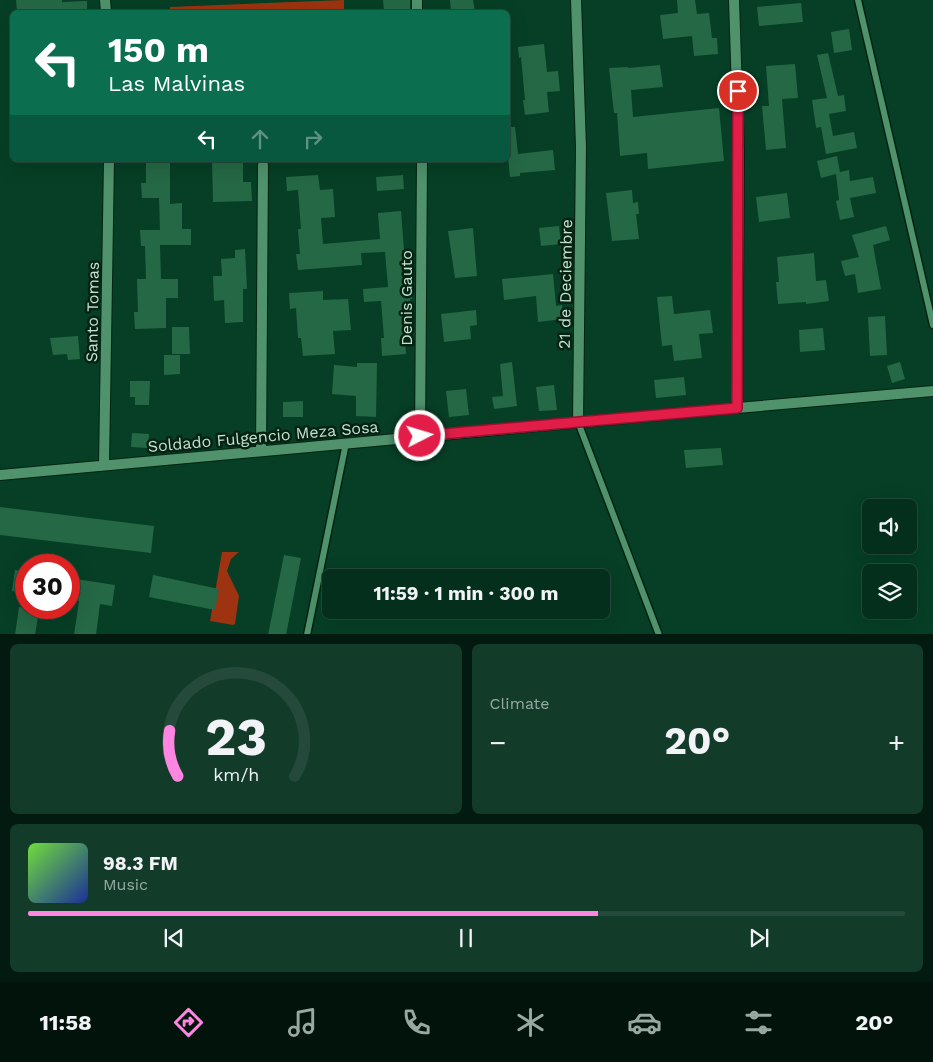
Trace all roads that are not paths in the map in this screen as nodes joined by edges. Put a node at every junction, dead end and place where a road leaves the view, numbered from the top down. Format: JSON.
{"nodes":[{"id":1,"x":576,"y":0,"type":"edge"},
{"id":2,"x":734,"y":0,"type":"edge"},
{"id":3,"x":858,"y":0,"type":"edge"},
{"id":4,"x":110,"y":162,"type":"edge"},
{"id":5,"x":422,"y":162,"type":"edge"},
{"id":6,"x":264,"y":165,"type":"dead end"},
{"id":7,"x":933,"y":325,"type":"edge"},
{"id":8,"x":933,"y":392,"type":"edge"},
{"id":9,"x":737,"y":408,"type":"junction"},
{"id":10,"x":578,"y":422,"type":"junction"},
{"id":11,"x":420,"y":436,"type":"junction"},
{"id":12,"x":346,"y":443,"type":"junction"},
{"id":13,"x":261,"y":451,"type":"junction"},
{"id":14,"x":104,"y":465,"type":"junction"},
{"id":15,"x":0,"y":475,"type":"edge"},
{"id":16,"x":307,"y":634,"type":"edge"},
{"id":17,"x":659,"y":634,"type":"edge"}],
"edges":[{"from":1,"to":10,"type":"street","name":"21 de Deciembre"},
{"from":2,"to":9,"type":"street"},
{"from":3,"to":7,"type":"lane"},
{"from":4,"to":14,"type":"street","name":"Santo Tomas"},
{"from":5,"to":11,"type":"street","name":"Denis Gauto"},
{"from":6,"to":13,"type":"street"},
{"from":8,"to":9,"type":"street","name":"Soldado Fulgencio Meza Sosa"},
{"from":9,"to":10,"type":"street","name":"Soldado Fulgencio Meza Sosa"},
{"from":10,"to":11,"type":"street","name":"Soldado Fulgencio Meza Sosa"},
{"from":10,"to":17,"type":"lane"},
{"from":11,"to":12,"type":"street","name":"Soldado Fulgencio Meza Sosa"},
{"from":12,"to":13,"type":"street","name":"Soldado Fulgencio Meza Sosa"},
{"from":12,"to":16,"type":"lane"},
{"from":13,"to":14,"type":"street","name":"Soldado Fulgencio Meza Sosa"},
{"from":14,"to":15,"type":"street","name":"Soldado Fulgencio Meza Sosa"}]}
